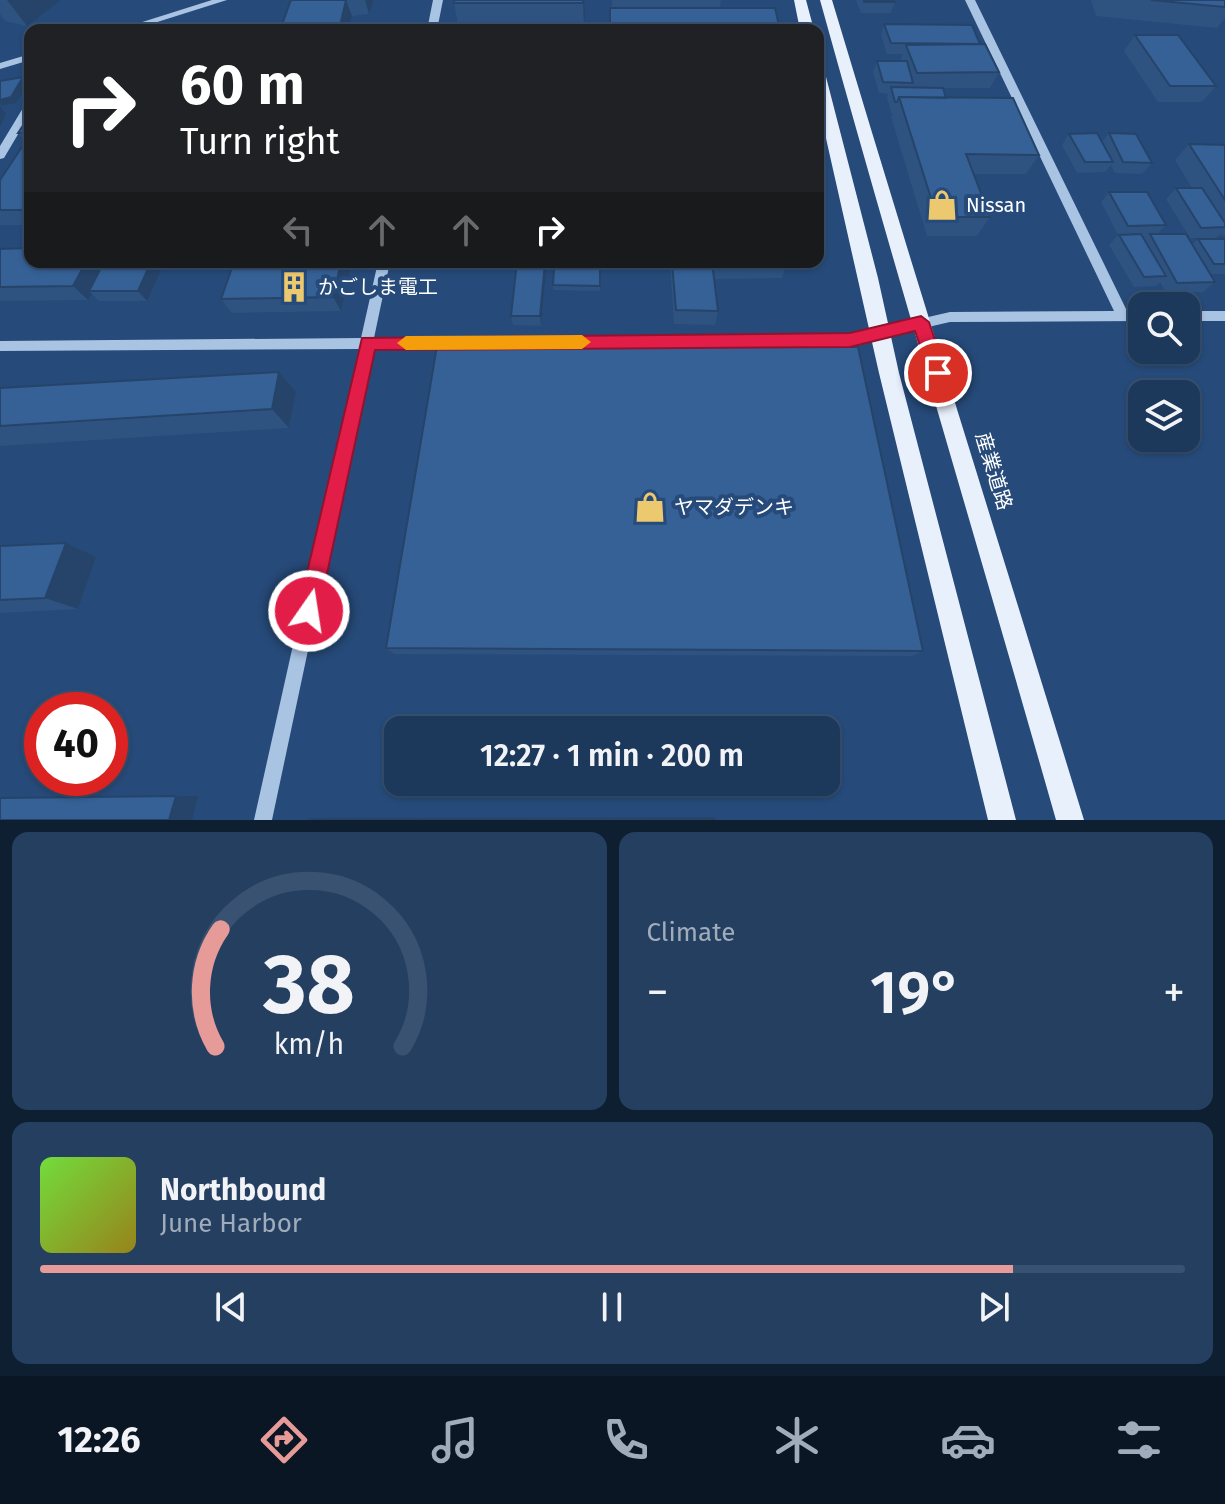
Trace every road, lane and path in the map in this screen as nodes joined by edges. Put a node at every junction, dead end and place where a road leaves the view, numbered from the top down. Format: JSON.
{"nodes":[{"id":1,"x":222,"y":0,"type":"edge"},
{"id":2,"x":438,"y":0,"type":"edge"},
{"id":3,"x":800,"y":0,"type":"edge"},
{"id":4,"x":826,"y":0,"type":"edge"},
{"id":5,"x":970,"y":0,"type":"edge"},
{"id":6,"x":142,"y":24,"type":"edge"},
{"id":7,"x":433,"y":24,"type":"edge"},
{"id":8,"x":806,"y":24,"type":"edge"},
{"id":9,"x":24,"y":59,"type":"edge"},
{"id":10,"x":0,"y":66,"type":"edge"},
{"id":11,"x":824,"y":98,"type":"edge"},
{"id":12,"x":24,"y":115,"type":"edge"},
{"id":13,"x":0,"y":155,"type":"edge"},
{"id":14,"x":383,"y":268,"type":"edge"},
{"id":15,"x":1123,"y":316,"type":"junction"},
{"id":16,"x":1128,"y":316,"type":"edge"},
{"id":17,"x":1200,"y":316,"type":"edge"},
{"id":18,"x":1225,"y":316,"type":"edge"},
{"id":19,"x":921,"y":322,"type":"junction"},
{"id":20,"x":880,"y":332,"type":"junction"},
{"id":21,"x":368,"y":343,"type":"junction"},
{"id":22,"x":0,"y":346,"type":"edge"},
{"id":23,"x":263,"y":820,"type":"edge"},
{"id":24,"x":1002,"y":820,"type":"edge"},
{"id":25,"x":1070,"y":820,"type":"edge"}],
"edges":[{"from":1,"to":6,"type":"street"},
{"from":2,"to":7,"type":"street"},
{"from":3,"to":8,"type":"main road"},
{"from":4,"to":19,"type":"main road","name":"産業道路"},
{"from":5,"to":15,"type":"street"},
{"from":9,"to":10,"type":"street"},
{"from":11,"to":20,"type":"main road"},
{"from":12,"to":13,"type":"street"},
{"from":14,"to":21,"type":"street"},
{"from":15,"to":16,"type":"street"},
{"from":15,"to":19,"type":"street"},
{"from":17,"to":18,"type":"street"},
{"from":19,"to":20,"type":"street"},
{"from":19,"to":25,"type":"main road","name":"産業道路"},
{"from":20,"to":21,"type":"street"},
{"from":20,"to":24,"type":"main road"},
{"from":21,"to":22,"type":"street"},
{"from":21,"to":23,"type":"street"}]}
